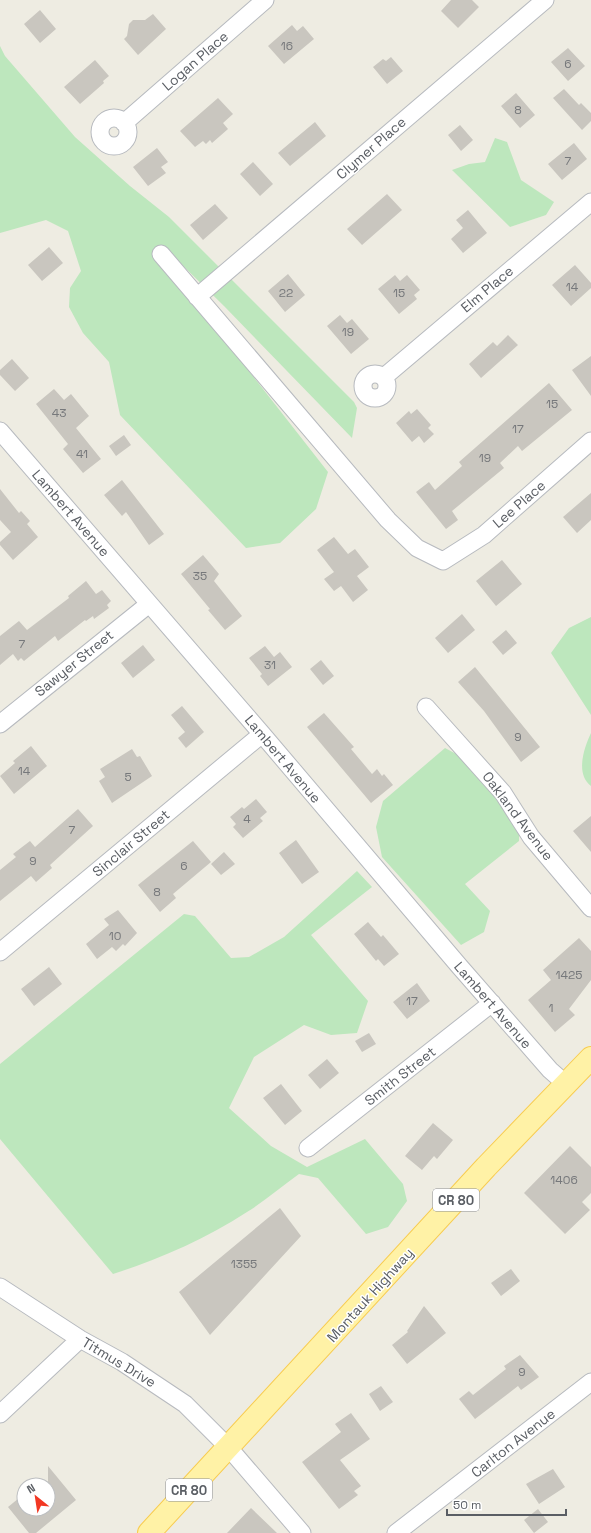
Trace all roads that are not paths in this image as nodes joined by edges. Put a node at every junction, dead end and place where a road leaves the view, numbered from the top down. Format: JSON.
{"nodes":[{"id":1,"x":265,"y":0,"type":"edge"},
{"id":2,"x":545,"y":0,"type":"edge"},
{"id":3,"x":124,"y":123,"type":"dead end"},
{"id":4,"x":591,"y":202,"type":"edge"},
{"id":5,"x":161,"y":254,"type":"dead end"},
{"id":6,"x":197,"y":297,"type":"junction"},
{"id":7,"x":384,"y":378,"type":"dead end"},
{"id":8,"x":2,"y":436,"type":"edge"},
{"id":9,"x":591,"y":441,"type":"edge"},
{"id":10,"x":149,"y":604,"type":"junction"},
{"id":11,"x":426,"y":707,"type":"dead end"},
{"id":12,"x":0,"y":724,"type":"edge"},
{"id":13,"x":262,"y":734,"type":"junction"},
{"id":14,"x":591,"y":908,"type":"edge"},
{"id":15,"x":0,"y":952,"type":"edge"},
{"id":16,"x":492,"y":1003,"type":"junction"},
{"id":17,"x":591,"y":1058,"type":"edge"},
{"id":18,"x":566,"y":1085,"type":"junction"},
{"id":19,"x":308,"y":1148,"type":"dead end"},
{"id":20,"x":0,"y":1287,"type":"edge"},
{"id":21,"x":80,"y":1339,"type":"junction"},
{"id":22,"x":591,"y":1382,"type":"edge"},
{"id":23,"x":0,"y":1414,"type":"edge"},
{"id":24,"x":229,"y":1448,"type":"junction"},
{"id":25,"x":149,"y":1533,"type":"edge"},
{"id":26,"x":302,"y":1533,"type":"edge"},
{"id":27,"x":396,"y":1533,"type":"edge"}],
"edges":[{"from":1,"to":3,"type":"street","name":"Logan Place"},
{"from":2,"to":6,"type":"street","name":"Clymer Place"},
{"from":4,"to":7,"type":"street","name":"Elm Place"},
{"from":5,"to":6,"type":"street"},
{"from":6,"to":9,"type":"street","name":"Lee Place"},
{"from":8,"to":10,"type":"street","name":"Lambert Avenue"},
{"from":10,"to":12,"type":"street","name":"Sawyer Street"},
{"from":10,"to":13,"type":"street","name":"Lambert Avenue"},
{"from":11,"to":14,"type":"street","name":"Oakland Avenue"},
{"from":13,"to":15,"type":"street","name":"Sinclair Street"},
{"from":13,"to":16,"type":"street","name":"Lambert Avenue"},
{"from":16,"to":18,"type":"street","name":"Lambert Avenue"},
{"from":16,"to":19,"type":"street","name":"Smith Street"},
{"from":17,"to":18,"type":"main road","name":"Montauk Highway","number":"CR 80"},
{"from":18,"to":24,"type":"main road","name":"Montauk Highway","number":"CR 80"},
{"from":20,"to":21,"type":"street","name":"Titmus Drive"},
{"from":21,"to":23,"type":"street"},
{"from":21,"to":24,"type":"street","name":"Titmus Drive"},
{"from":22,"to":27,"type":"street","name":"Carlton Avenue"},
{"from":24,"to":25,"type":"main road","name":"Montauk Highway","number":"CR 80"},
{"from":24,"to":26,"type":"street","name":"Titmus Drive"}]}
